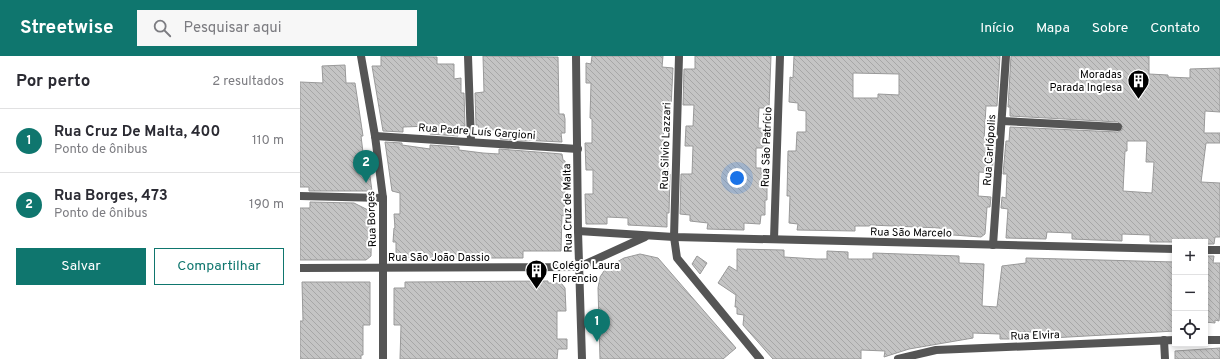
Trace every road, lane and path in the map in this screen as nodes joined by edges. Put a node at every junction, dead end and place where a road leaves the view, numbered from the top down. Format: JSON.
{"nodes":[{"id":1,"x":361,"y":56,"type":"edge"},
{"id":2,"x":468,"y":56,"type":"edge"},
{"id":3,"x":576,"y":56,"type":"edge"},
{"id":4,"x":679,"y":56,"type":"edge"},
{"id":5,"x":780,"y":56,"type":"edge"},
{"id":6,"x":1006,"y":56,"type":"edge"},
{"id":7,"x":1002,"y":121,"type":"junction"},
{"id":8,"x":1118,"y":127,"type":"dead end"},
{"id":9,"x":375,"y":136,"type":"junction"},
{"id":10,"x":471,"y":141,"type":"junction"},
{"id":11,"x":578,"y":149,"type":"junction"},
{"id":12,"x":300,"y":196,"type":"edge"},
{"id":13,"x":383,"y":198,"type":"junction"},
{"id":14,"x":578,"y":231,"type":"junction"},
{"id":15,"x":646,"y":236,"type":"junction"},
{"id":16,"x":674,"y":237,"type":"junction"},
{"id":17,"x":774,"y":239,"type":"junction"},
{"id":18,"x":993,"y":245,"type":"junction"},
{"id":19,"x":1172,"y":249,"type":"edge"},
{"id":20,"x":1208,"y":250,"type":"edge"},
{"id":21,"x":1220,"y":250,"type":"edge"},
{"id":22,"x":579,"y":267,"type":"junction"},
{"id":23,"x":300,"y":268,"type":"edge"},
{"id":24,"x":384,"y":269,"type":"junction"},
{"id":25,"x":1164,"y":340,"type":"junction"},
{"id":26,"x":1172,"y":340,"type":"edge"},
{"id":27,"x":1208,"y":340,"type":"edge"},
{"id":28,"x":1220,"y":340,"type":"edge"},
{"id":29,"x":383,"y":359,"type":"edge"},
{"id":30,"x":582,"y":359,"type":"edge"},
{"id":31,"x":760,"y":359,"type":"edge"},
{"id":32,"x":898,"y":359,"type":"edge"},
{"id":33,"x":1165,"y":359,"type":"edge"}],
"edges":[{"from":1,"to":9,"type":"street","name":"Rua Borges"},
{"from":2,"to":10,"type":"street"},
{"from":3,"to":11,"type":"street","name":"Rua Cruz de Malta"},
{"from":4,"to":16,"type":"street","name":"Rua Silvio Lazzari"},
{"from":5,"to":17,"type":"street","name":"Rua São Patrício"},
{"from":6,"to":7,"type":"street","name":"Rua Carlópolis"},
{"from":7,"to":8,"type":"street"},
{"from":7,"to":18,"type":"street","name":"Rua Carlópolis"},
{"from":9,"to":10,"type":"street","name":"Rua Padre Luís Gargioni"},
{"from":9,"to":13,"type":"street","name":"Rua Borges"},
{"from":10,"to":11,"type":"street","name":"Rua Padre Luís Gargioni"},
{"from":11,"to":14,"type":"street","name":"Rua Cruz de Malta"},
{"from":12,"to":13,"type":"street"},
{"from":13,"to":24,"type":"street","name":"Rua Borges"},
{"from":14,"to":15,"type":"street","name":"Rua São Marcelo"},
{"from":14,"to":22,"type":"street","name":"Rua Cruz de Malta"},
{"from":15,"to":16,"type":"street","name":"Rua São Marcelo"},
{"from":15,"to":22,"type":"street","name":"Rua São Marcelo"},
{"from":16,"to":17,"type":"street","name":"Rua São Marcelo"},
{"from":16,"to":31,"type":"street","name":"Rua Silvio Lazzari"},
{"from":17,"to":18,"type":"street","name":"Rua São Marcelo"},
{"from":18,"to":19,"type":"street","name":"Rua São Marcelo"},
{"from":20,"to":21,"type":"street"},
{"from":22,"to":24,"type":"street","name":"Rua São João Dassio"},
{"from":22,"to":30,"type":"street","name":"Rua Cruz de Malta"},
{"from":23,"to":24,"type":"street","name":"Rua São João Dassio"},
{"from":24,"to":29,"type":"street","name":"Rua Borges"},
{"from":25,"to":26,"type":"street","name":"Rua Elvira"},
{"from":25,"to":32,"type":"street","name":"Rua Elvira"},
{"from":25,"to":33,"type":"street"},
{"from":27,"to":28,"type":"street"}]}
